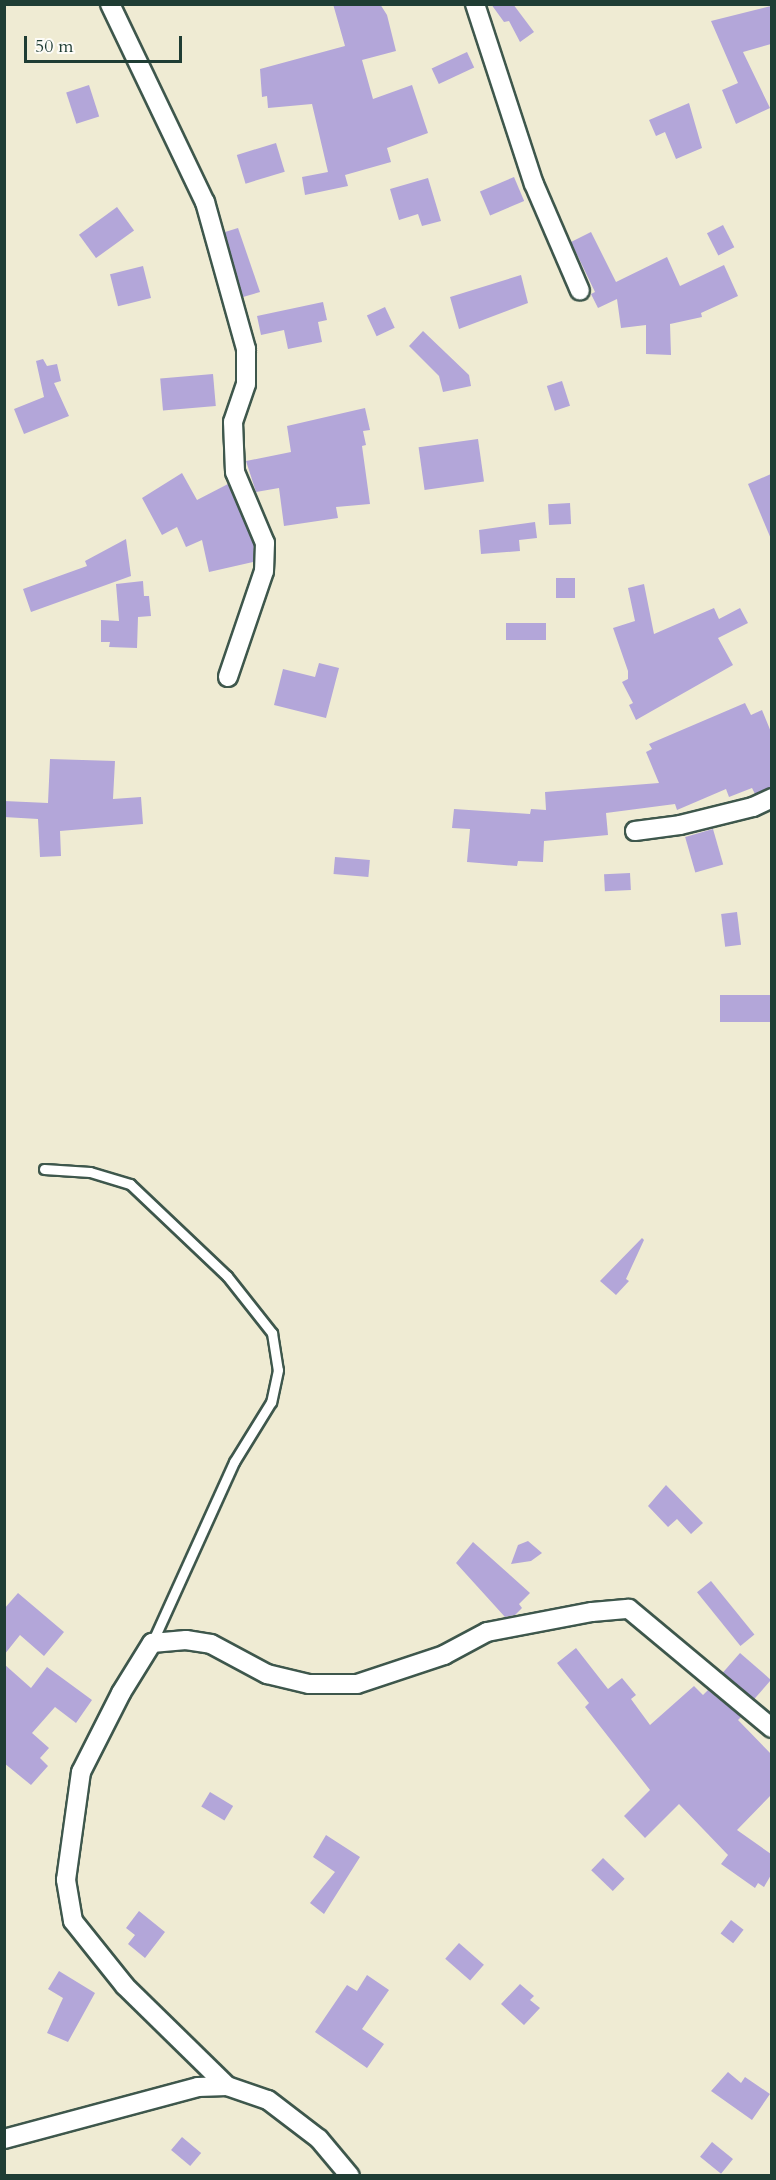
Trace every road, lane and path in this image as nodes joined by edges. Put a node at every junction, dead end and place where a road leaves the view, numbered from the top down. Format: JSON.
{"nodes":[{"id":1,"x":110,"y":4,"type":"edge"},
{"id":2,"x":475,"y":4,"type":"edge"},
{"id":3,"x":580,"y":291,"type":"dead end"},
{"id":4,"x":228,"y":677,"type":"dead end"},
{"id":5,"x":771,"y":798,"type":"edge"},
{"id":6,"x":635,"y":831,"type":"dead end"},
{"id":7,"x":44,"y":1169,"type":"dead end"},
{"id":8,"x":152,"y":1643,"type":"junction"},
{"id":9,"x":771,"y":1728,"type":"edge"},
{"id":10,"x":227,"y":2086,"type":"junction"},
{"id":11,"x":4,"y":2139,"type":"edge"},
{"id":12,"x":350,"y":2175,"type":"edge"}],
"edges":[{"from":1,"to":4,"type":"street"},
{"from":2,"to":3,"type":"street"},
{"from":5,"to":6,"type":"street"},
{"from":7,"to":8,"type":"lane"},
{"from":8,"to":9,"type":"street"},
{"from":8,"to":10,"type":"street"},
{"from":10,"to":11,"type":"street"},
{"from":10,"to":12,"type":"street"}]}
